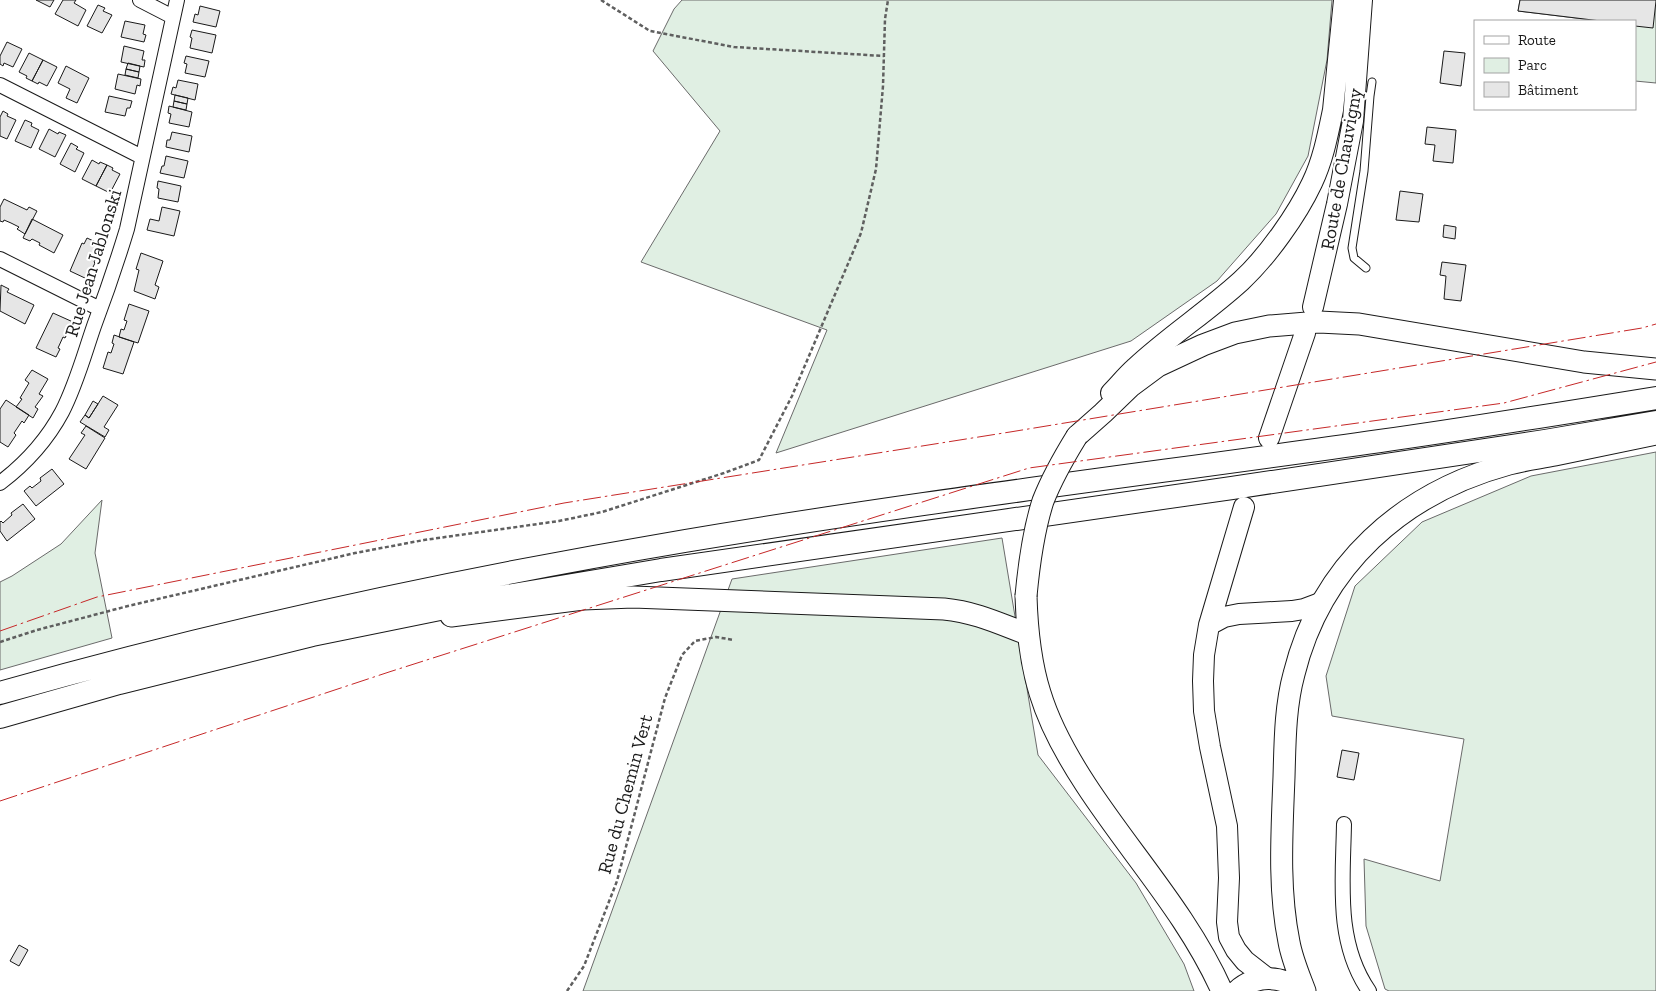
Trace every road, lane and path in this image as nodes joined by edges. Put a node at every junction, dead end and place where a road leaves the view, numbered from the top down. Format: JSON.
{"nodes":[{"id":1,"x":140,"y":0,"type":"edge"},
{"id":2,"x":177,"y":0,"type":"edge"},
{"id":3,"x":601,"y":0,"type":"edge"},
{"id":4,"x":888,"y":0,"type":"edge"},
{"id":5,"x":1344,"y":0,"type":"edge"},
{"id":6,"x":1362,"y":0,"type":"edge"},
{"id":7,"x":173,"y":17,"type":"junction"},
{"id":8,"x":884,"y":56,"type":"junction"},
{"id":9,"x":1372,"y":82,"type":"dead end"},
{"id":10,"x":0,"y":85,"type":"edge"},
{"id":11,"x":1350,"y":94,"type":"junction"},
{"id":12,"x":142,"y":157,"type":"junction"},
{"id":13,"x":0,"y":259,"type":"edge"},
{"id":14,"x":1366,"y":268,"type":"dead end"},
{"id":15,"x":1313,"y":307,"type":"dead end"},
{"id":16,"x":100,"y":309,"type":"junction"},
{"id":17,"x":1305,"y":333,"type":"dead end"},
{"id":18,"x":1656,"y":368,"type":"edge"},
{"id":19,"x":1656,"y":398,"type":"edge"},
{"id":20,"x":1656,"y":422,"type":"edge"},
{"id":21,"x":1656,"y":434,"type":"edge"},
{"id":22,"x":1078,"y":436,"type":"junction"},
{"id":23,"x":1269,"y":438,"type":"dead end"},
{"id":24,"x":0,"y":483,"type":"edge"},
{"id":25,"x":1244,"y":506,"type":"dead end"},
{"id":26,"x":1320,"y":603,"type":"junction"},
{"id":27,"x":1209,"y":625,"type":"junction"},
{"id":28,"x":1027,"y":634,"type":"junction"},
{"id":29,"x":312,"y":635,"type":"junction"},
{"id":30,"x":734,"y":640,"type":"dead end"},
{"id":31,"x":0,"y":642,"type":"edge"},
{"id":32,"x":0,"y":693,"type":"edge"},
{"id":33,"x":0,"y":717,"type":"edge"},
{"id":34,"x":1344,"y":824,"type":"dead end"},
{"id":35,"x":1267,"y":978,"type":"junction"},
{"id":36,"x":567,"y":991,"type":"edge"},
{"id":37,"x":1222,"y":991,"type":"edge"},
{"id":38,"x":1237,"y":991,"type":"edge"},
{"id":39,"x":1301,"y":991,"type":"edge"},
{"id":40,"x":1305,"y":991,"type":"edge"},
{"id":41,"x":1369,"y":991,"type":"edge"}],
"edges":[{"from":1,"to":7,"type":"street"},
{"from":2,"to":7,"type":"street","name":"Rue Jean Jablonski"},
{"from":3,"to":8,"type":"path"},
{"from":4,"to":8,"type":"path"},
{"from":5,"to":11,"type":"main road","name":"Route de Chauvigny"},
{"from":6,"to":11,"type":"main road","name":"Route de Chauvigny"},
{"from":7,"to":12,"type":"street","name":"Rue Jean Jablonski"},
{"from":8,"to":31,"type":"path"},
{"from":9,"to":11,"type":"lane"},
{"from":10,"to":12,"type":"street"},
{"from":11,"to":14,"type":"lane"},
{"from":11,"to":15,"type":"main road","name":"Route de Chauvigny"},
{"from":11,"to":22,"type":"main road","name":"Route de Chauvigny"},
{"from":12,"to":16,"type":"street","name":"Rue Jean Jablonski"},
{"from":13,"to":16,"type":"street"},
{"from":16,"to":24,"type":"street","name":"Rue Jean Jablonski"},
{"from":17,"to":23,"type":"main road"},
{"from":18,"to":22,"type":"main road"},
{"from":19,"to":32,"type":"highway"},
{"from":20,"to":29,"type":"highway"},
{"from":21,"to":26,"type":"main road"},
{"from":22,"to":28,"type":"main road","bridge":true},
{"from":25,"to":27,"type":"main road"},
{"from":26,"to":27,"type":"main road"},
{"from":26,"to":40,"type":"main road"},
{"from":27,"to":35,"type":"main road"},
{"from":28,"to":29,"type":"main road"},
{"from":28,"to":37,"type":"main road"},
{"from":29,"to":33,"type":"highway"},
{"from":30,"to":36,"type":"path","name":"Rue du Chemin Vert"},
{"from":34,"to":41,"type":"street"},
{"from":35,"to":38,"type":"main road"},
{"from":35,"to":39,"type":"main road"}]}
